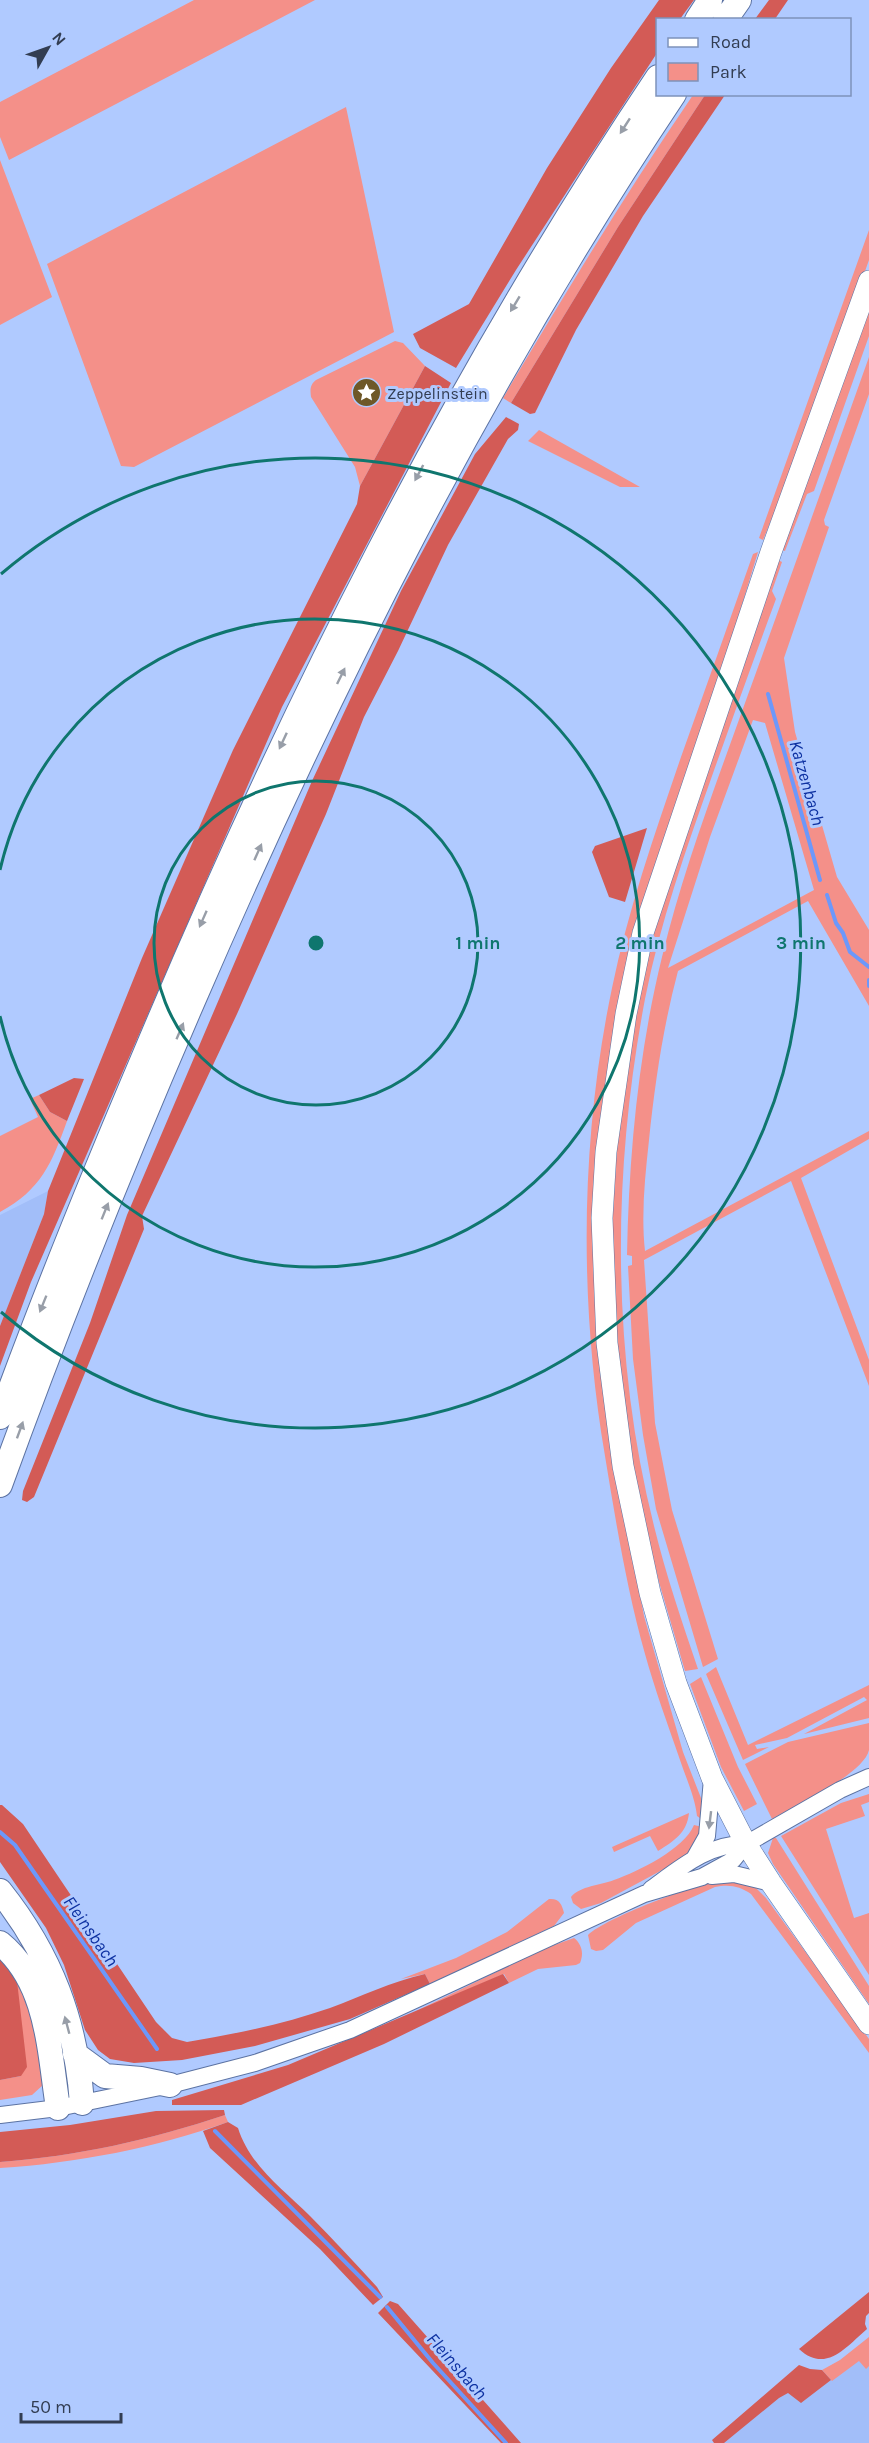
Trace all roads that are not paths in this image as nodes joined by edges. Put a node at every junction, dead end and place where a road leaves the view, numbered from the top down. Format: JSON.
{"nodes":[{"id":1,"x":710,"y":0,"type":"edge"},
{"id":2,"x":739,"y":0,"type":"edge"},
{"id":3,"x":698,"y":18,"type":"edge"},
{"id":4,"x":726,"y":18,"type":"edge"},
{"id":5,"x":656,"y":79,"type":"edge"},
{"id":6,"x":673,"y":96,"type":"edge"},
{"id":7,"x":869,"y":281,"type":"edge"},
{"id":8,"x":0,"y":1416,"type":"edge"},
{"id":9,"x":0,"y":1485,"type":"edge"},
{"id":10,"x":869,"y":1777,"type":"edge"},
{"id":11,"x":712,"y":1778,"type":"junction"},
{"id":12,"x":746,"y":1844,"type":"junction"},
{"id":13,"x":694,"y":1859,"type":"junction"},
{"id":14,"x":702,"y":1877,"type":"junction"},
{"id":15,"x":771,"y":1883,"type":"junction"},
{"id":16,"x":0,"y":1891,"type":"edge"},
{"id":17,"x":644,"y":1894,"type":"junction"},
{"id":18,"x":0,"y":1943,"type":"edge"},
{"id":19,"x":869,"y":2024,"type":"edge"},
{"id":20,"x":75,"y":2054,"type":"junction"},
{"id":21,"x":170,"y":2085,"type":"junction"},
{"id":22,"x":82,"y":2103,"type":"junction"},
{"id":23,"x":58,"y":2108,"type":"junction"},
{"id":24,"x":0,"y":2115,"type":"edge"}],
"edges":[{"from":1,"to":3,"type":"highway"},
{"from":2,"to":4,"type":"highway"},
{"from":5,"to":8,"type":"highway","one_way":true},
{"from":9,"to":6,"type":"highway","one_way":true},
{"from":7,"to":11,"type":"main road"},
{"from":10,"to":12,"type":"street"},
{"from":11,"to":12,"type":"main road"},
{"from":11,"to":13,"type":"street","one_way":true},
{"from":12,"to":13,"type":"street"},
{"from":12,"to":14,"type":"street"},
{"from":12,"to":15,"type":"main road"},
{"from":13,"to":17,"type":"street"},
{"from":14,"to":15,"type":"street"},
{"from":14,"to":17,"type":"street"},
{"from":15,"to":19,"type":"main road"},
{"from":20,"to":16,"type":"highway","one_way":true},
{"from":17,"to":21,"type":"street"},
{"from":18,"to":23,"type":"highway"},
{"from":20,"to":21,"type":"highway"},
{"from":20,"to":22,"type":"highway"},
{"from":21,"to":22,"type":"street"},
{"from":22,"to":23,"type":"street"},
{"from":23,"to":24,"type":"street"}]}
